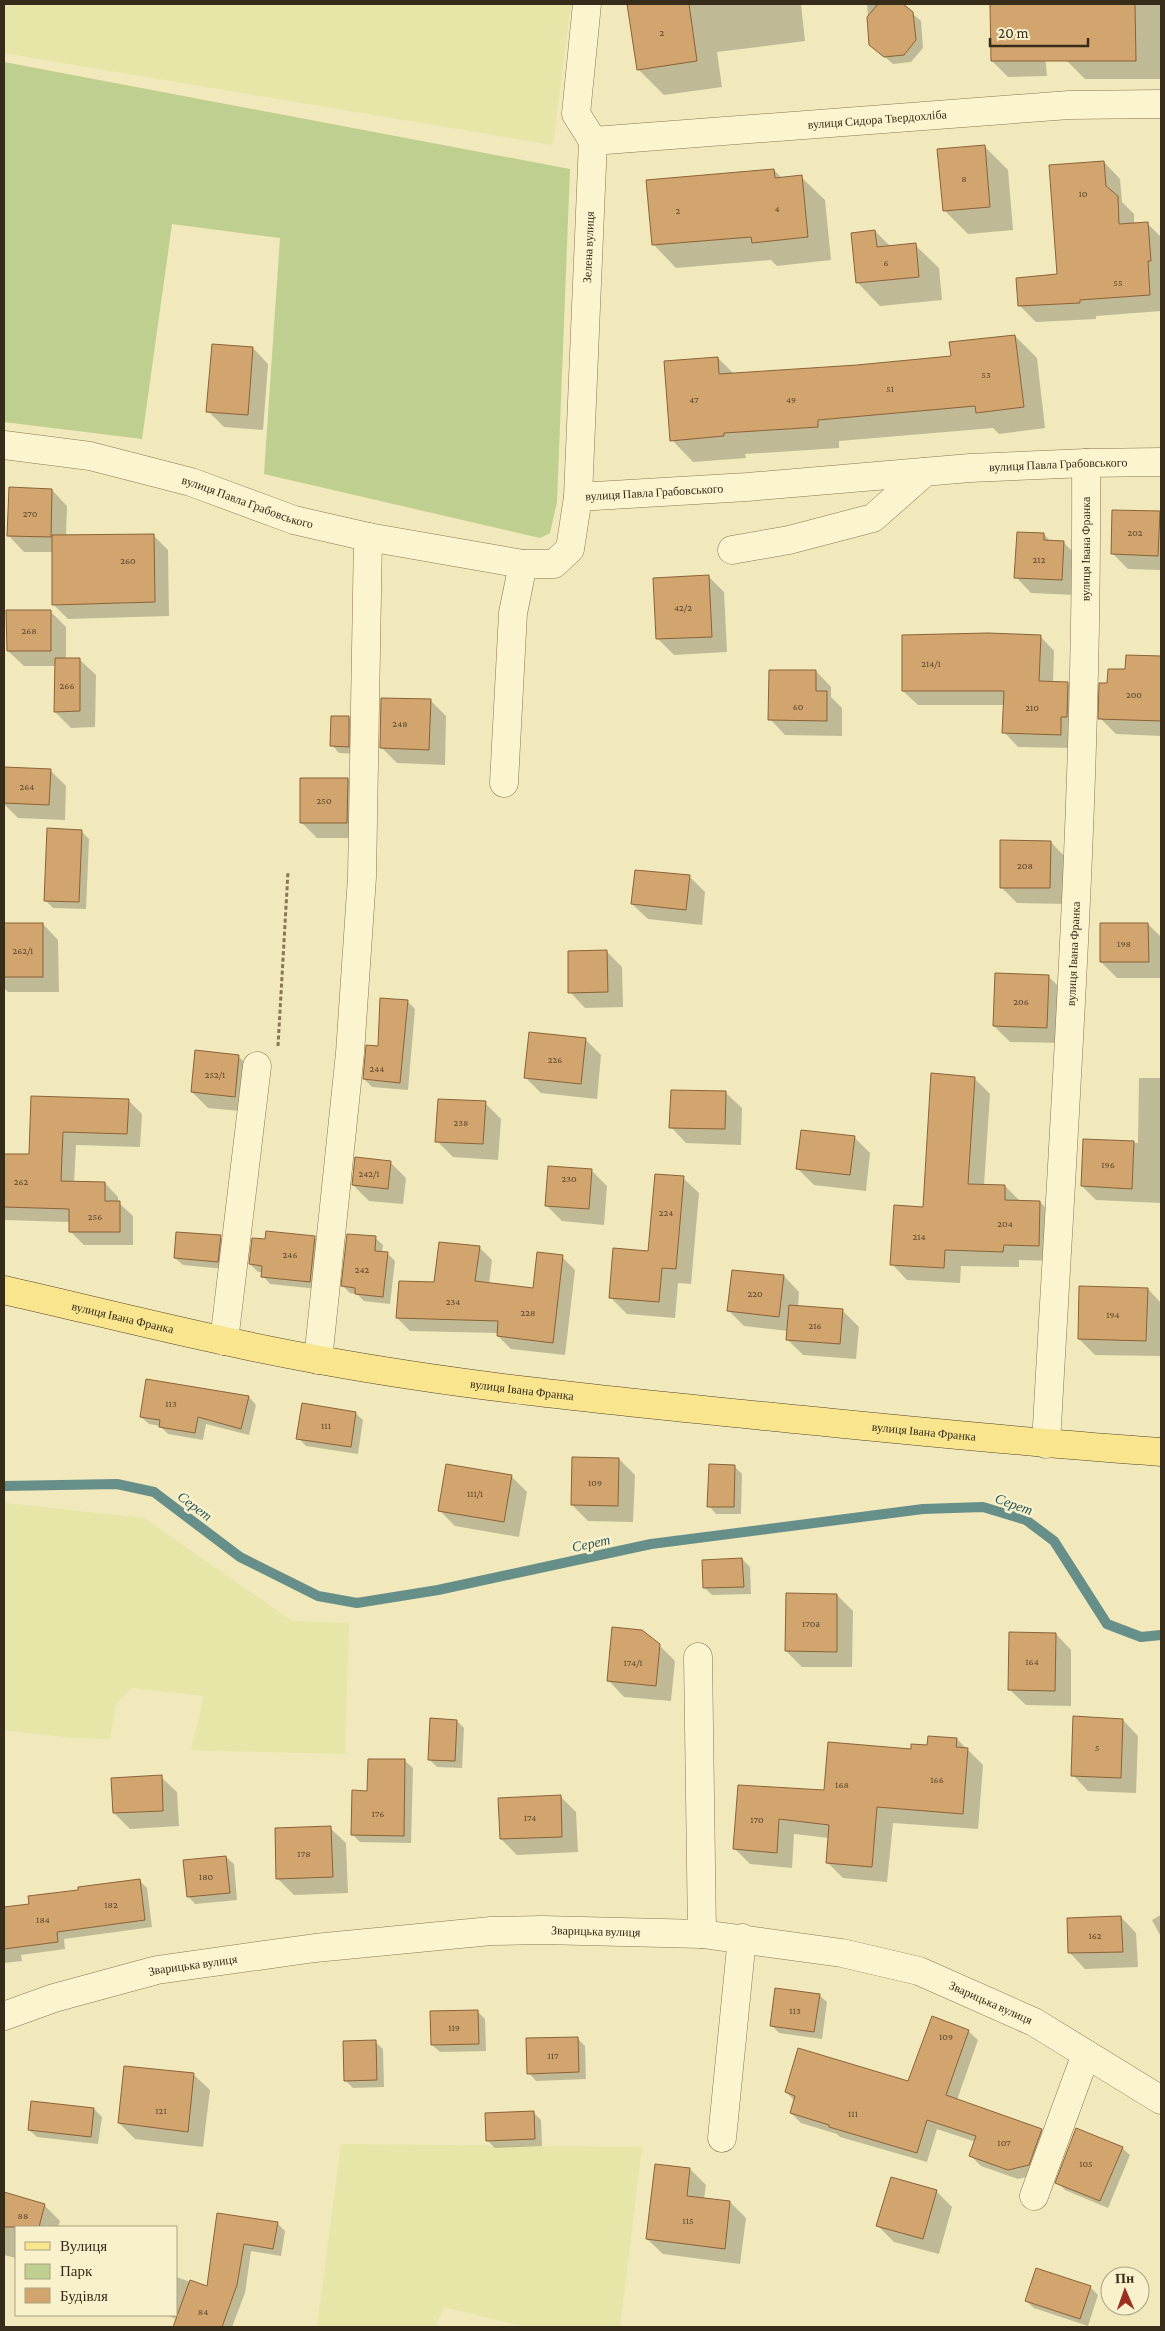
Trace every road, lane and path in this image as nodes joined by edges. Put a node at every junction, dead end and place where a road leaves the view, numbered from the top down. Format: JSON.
{"nodes":[{"id":1,"x":587,"y":4,"type":"edge"},
{"id":2,"x":1161,"y":104,"type":"edge"},
{"id":3,"x":593,"y":142,"type":"junction"},
{"id":4,"x":4,"y":445,"type":"edge"},
{"id":5,"x":1161,"y":462,"type":"edge"},
{"id":6,"x":1086,"y":463,"type":"junction"},
{"id":7,"x":925,"y":472,"type":"junction"},
{"id":8,"x":578,"y":497,"type":"junction"},
{"id":9,"x":368,"y":537,"type":"junction"},
{"id":10,"x":732,"y":550,"type":"dead end"},
{"id":11,"x":523,"y":564,"type":"junction"},
{"id":12,"x":504,"y":783,"type":"dead end"},
{"id":13,"x":257,"y":1066,"type":"dead end"},
{"id":14,"x":4,"y":1290,"type":"edge"},
{"id":15,"x":224,"y":1341,"type":"junction"},
{"id":16,"x":318,"y":1360,"type":"junction"},
{"id":17,"x":1046,"y":1444,"type":"junction"},
{"id":18,"x":1161,"y":1452,"type":"edge"},
{"id":19,"x":698,"y":1657,"type":"dead end"},
{"id":20,"x":702,"y":1934,"type":"junction"},
{"id":21,"x":742,"y":1938,"type":"junction"},
{"id":22,"x":4,"y":2016,"type":"edge"},
{"id":23,"x":1086,"y":2054,"type":"junction"},
{"id":24,"x":1161,"y":2100,"type":"edge"},
{"id":25,"x":722,"y":2138,"type":"dead end"},
{"id":26,"x":1034,"y":2196,"type":"dead end"}],
"edges":[{"from":1,"to":3,"type":"street"},
{"from":2,"to":3,"type":"street","name":"вулиця Сидора Твердохліба"},
{"from":3,"to":8,"type":"street","name":"Зелена вулиця"},
{"from":4,"to":9,"type":"street","name":"вулиця Павла Грабовського"},
{"from":5,"to":6,"type":"street","name":"вулиця Павла Грабовського"},
{"from":6,"to":7,"type":"street","name":"вулиця Павла Грабовського"},
{"from":6,"to":17,"type":"street","name":"вулиця Івана Франка"},
{"from":7,"to":8,"type":"street","name":"вулиця Павла Грабовського"},
{"from":7,"to":10,"type":"street"},
{"from":8,"to":11,"type":"street","name":"вулиця Павла Грабовського"},
{"from":9,"to":11,"type":"street","name":"вулиця Павла Грабовського"},
{"from":9,"to":16,"type":"street"},
{"from":11,"to":12,"type":"street"},
{"from":13,"to":15,"type":"street"},
{"from":14,"to":15,"type":"main road","name":"вулиця Івана Франка"},
{"from":15,"to":16,"type":"main road","name":"вулиця Івана Франка"},
{"from":16,"to":17,"type":"main road","name":"вулиця Івана Франка"},
{"from":17,"to":18,"type":"main road","name":"вулиця Івана Франка"},
{"from":19,"to":20,"type":"street"},
{"from":20,"to":21,"type":"street","name":"Зварицька вулиця"},
{"from":20,"to":22,"type":"street","name":"Зварицька вулиця"},
{"from":21,"to":23,"type":"street","name":"Зварицька вулиця"},
{"from":21,"to":25,"type":"street"},
{"from":23,"to":24,"type":"street","name":"Зварицька вулиця"},
{"from":23,"to":26,"type":"street"}]}
